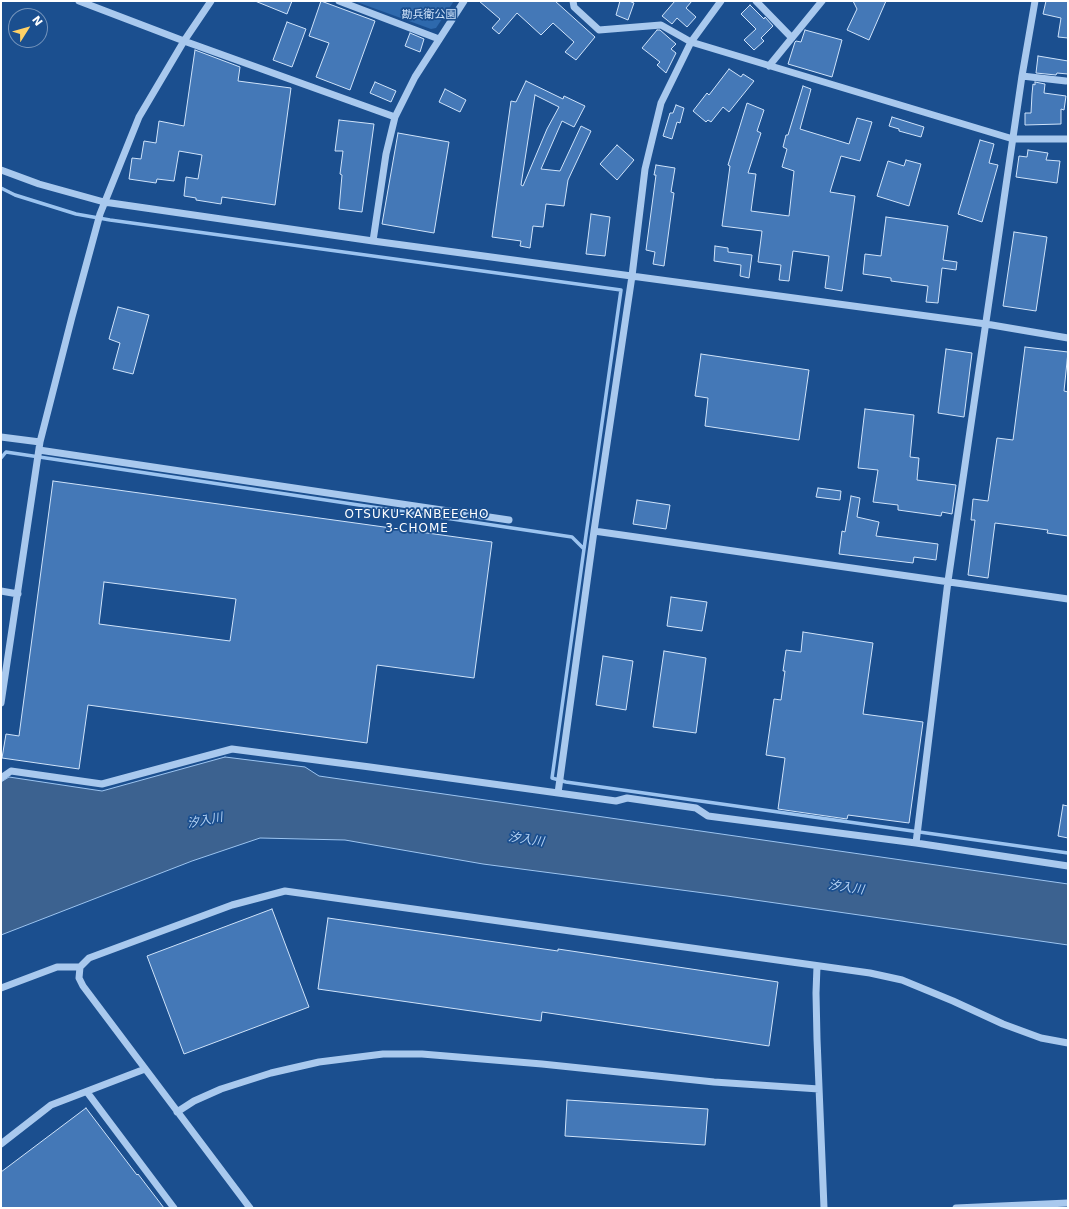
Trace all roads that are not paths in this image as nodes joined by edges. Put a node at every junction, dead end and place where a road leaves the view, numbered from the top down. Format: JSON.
{"nodes":[{"id":1,"x":79,"y":1,"type":"edge"},
{"id":2,"x":211,"y":1,"type":"edge"},
{"id":3,"x":339,"y":1,"type":"edge"},
{"id":4,"x":464,"y":1,"type":"edge"},
{"id":5,"x":573,"y":1,"type":"edge"},
{"id":6,"x":720,"y":1,"type":"edge"},
{"id":7,"x":756,"y":1,"type":"edge"},
{"id":8,"x":822,"y":1,"type":"edge"},
{"id":9,"x":1035,"y":1,"type":"edge"},
{"id":10,"x":792,"y":38,"type":"junction"},
{"id":11,"x":440,"y":39,"type":"junction"},
{"id":12,"x":184,"y":41,"type":"junction"},
{"id":13,"x":691,"y":42,"type":"junction"},
{"id":14,"x":769,"y":66,"type":"junction"},
{"id":15,"x":1022,"y":76,"type":"junction"},
{"id":16,"x":1066,"y":81,"type":"dead end"},
{"id":17,"x":395,"y":117,"type":"junction"},
{"id":18,"x":1013,"y":139,"type":"junction"},
{"id":19,"x":1068,"y":139,"type":"edge"},
{"id":20,"x":1,"y":170,"type":"edge"},
{"id":21,"x":104,"y":202,"type":"junction"},
{"id":22,"x":373,"y":241,"type":"junction"},
{"id":23,"x":632,"y":276,"type":"junction"},
{"id":24,"x":986,"y":324,"type":"junction"},
{"id":25,"x":1068,"y":338,"type":"edge"},
{"id":26,"x":2,"y":439,"type":"edge"},
{"id":27,"x":40,"y":442,"type":"junction"},
{"id":28,"x":39,"y":450,"type":"junction"},
{"id":29,"x":510,"y":520,"type":"dead end"},
{"id":30,"x":594,"y":532,"type":"junction"},
{"id":31,"x":948,"y":581,"type":"junction"},
{"id":32,"x":1,"y":591,"type":"edge"},
{"id":33,"x":18,"y":594,"type":"junction"},
{"id":34,"x":1068,"y":599,"type":"edge"},
{"id":35,"x":1,"y":703,"type":"edge"},
{"id":36,"x":1,"y":778,"type":"edge"},
{"id":37,"x":558,"y":793,"type":"junction"},
{"id":38,"x":916,"y":843,"type":"junction"},
{"id":39,"x":1068,"y":866,"type":"edge"},
{"id":40,"x":80,"y":966,"type":"junction"},
{"id":41,"x":817,"y":966,"type":"junction"},
{"id":42,"x":1,"y":988,"type":"edge"},
{"id":43,"x":1068,"y":1043,"type":"edge"},
{"id":44,"x":145,"y":1069,"type":"junction"},
{"id":45,"x":819,"y":1089,"type":"junction"},
{"id":46,"x":87,"y":1092,"type":"junction"},
{"id":47,"x":178,"y":1112,"type":"junction"},
{"id":48,"x":1,"y":1144,"type":"edge"},
{"id":49,"x":1068,"y":1203,"type":"edge"},
{"id":50,"x":174,"y":1208,"type":"edge"},
{"id":51,"x":250,"y":1208,"type":"edge"},
{"id":52,"x":824,"y":1208,"type":"edge"},
{"id":53,"x":956,"y":1208,"type":"edge"}],
"edges":[{"from":1,"to":12,"type":"street"},
{"from":2,"to":12,"type":"street"},
{"from":3,"to":11,"type":"street"},
{"from":4,"to":11,"type":"street"},
{"from":5,"to":13,"type":"street"},
{"from":6,"to":13,"type":"street"},
{"from":7,"to":10,"type":"street"},
{"from":8,"to":10,"type":"street"},
{"from":9,"to":15,"type":"street"},
{"from":10,"to":14,"type":"street"},
{"from":11,"to":17,"type":"street"},
{"from":12,"to":17,"type":"street"},
{"from":12,"to":21,"type":"street"},
{"from":13,"to":14,"type":"street"},
{"from":13,"to":23,"type":"street"},
{"from":14,"to":18,"type":"street"},
{"from":15,"to":16,"type":"street"},
{"from":15,"to":18,"type":"street"},
{"from":17,"to":22,"type":"street"},
{"from":18,"to":19,"type":"street"},
{"from":18,"to":24,"type":"street"},
{"from":20,"to":21,"type":"street"},
{"from":21,"to":22,"type":"street"},
{"from":21,"to":27,"type":"street"},
{"from":22,"to":23,"type":"street"},
{"from":23,"to":24,"type":"street"},
{"from":23,"to":30,"type":"street"},
{"from":24,"to":25,"type":"street"},
{"from":24,"to":31,"type":"street"},
{"from":26,"to":27,"type":"street"},
{"from":27,"to":28,"type":"street"},
{"from":28,"to":29,"type":"street"},
{"from":28,"to":33,"type":"street"},
{"from":30,"to":31,"type":"street"},
{"from":30,"to":37,"type":"street"},
{"from":31,"to":34,"type":"street"},
{"from":31,"to":38,"type":"street"},
{"from":32,"to":33,"type":"street"},
{"from":33,"to":35,"type":"street"},
{"from":36,"to":37,"type":"street"},
{"from":37,"to":38,"type":"street"},
{"from":38,"to":39,"type":"street"},
{"from":40,"to":41,"type":"street"},
{"from":40,"to":42,"type":"street"},
{"from":40,"to":44,"type":"street"},
{"from":41,"to":43,"type":"street"},
{"from":41,"to":45,"type":"street"},
{"from":44,"to":46,"type":"street"},
{"from":44,"to":47,"type":"street"},
{"from":45,"to":47,"type":"street"},
{"from":45,"to":52,"type":"street"},
{"from":46,"to":48,"type":"street"},
{"from":46,"to":50,"type":"street"},
{"from":47,"to":51,"type":"street"},
{"from":49,"to":53,"type":"street"}]}
